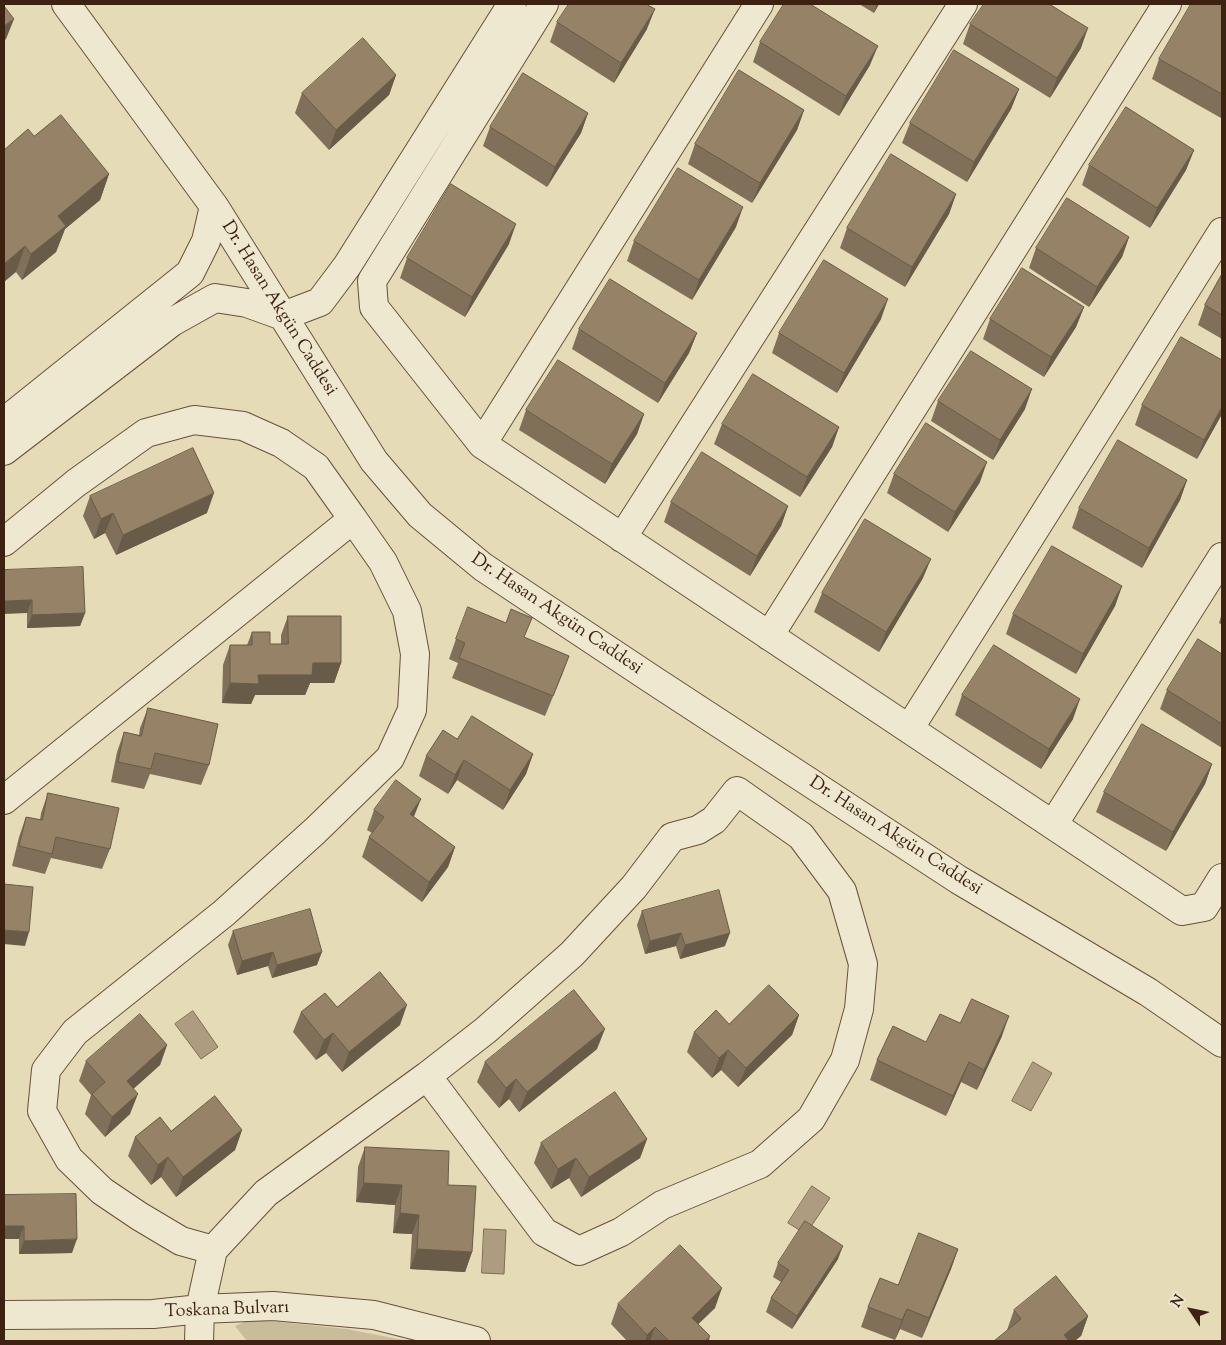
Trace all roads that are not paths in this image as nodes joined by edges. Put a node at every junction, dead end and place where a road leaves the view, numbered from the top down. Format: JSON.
{"nodes":[{"id":1,"x":66,"y":4,"type":"edge"},
{"id":2,"x":512,"y":4,"type":"edge"},
{"id":3,"x":544,"y":4,"type":"edge"},
{"id":4,"x":759,"y":4,"type":"edge"},
{"id":5,"x":963,"y":4,"type":"edge"},
{"id":6,"x":1167,"y":4,"type":"edge"},
{"id":7,"x":214,"y":206,"type":"junction"},
{"id":8,"x":1222,"y":232,"type":"edge"},
{"id":9,"x":283,"y":316,"type":"junction"},
{"id":10,"x":4,"y":422,"type":"edge"},
{"id":11,"x":482,"y":444,"type":"junction"},
{"id":12,"x":4,"y":451,"type":"edge"},
{"id":13,"x":353,"y":519,"type":"junction"},
{"id":14,"x":622,"y":538,"type":"junction"},
{"id":15,"x":4,"y":542,"type":"edge"},
{"id":16,"x":1222,"y":558,"type":"edge"},
{"id":17,"x":769,"y":636,"type":"junction"},
{"id":18,"x":909,"y":729,"type":"junction"},
{"id":19,"x":4,"y":800,"type":"edge"},
{"id":20,"x":1053,"y":825,"type":"junction"},
{"id":21,"x":1222,"y":878,"type":"edge"},
{"id":22,"x":1222,"y":1043,"type":"edge"},
{"id":23,"x":427,"y":1076,"type":"junction"},
{"id":24,"x":213,"y":1250,"type":"junction"},
{"id":25,"x":200,"y":1308,"type":"junction"},
{"id":26,"x":4,"y":1315,"type":"edge"},
{"id":27,"x":199,"y":1341,"type":"edge"},
{"id":28,"x":476,"y":1341,"type":"edge"}],
"edges":[{"from":1,"to":7,"type":"street","name":"Dr. Hasan Akgün Caddesi"},
{"from":2,"to":9,"type":"street"},
{"from":3,"to":11,"type":"street"},
{"from":4,"to":11,"type":"street"},
{"from":5,"to":14,"type":"street"},
{"from":6,"to":17,"type":"street"},
{"from":7,"to":9,"type":"street","name":"Dr. Hasan Akgün Caddesi"},
{"from":7,"to":10,"type":"street"},
{"from":8,"to":18,"type":"street"},
{"from":9,"to":12,"type":"street"},
{"from":9,"to":22,"type":"street","name":"Dr. Hasan Akgün Caddesi"},
{"from":11,"to":14,"type":"street"},
{"from":13,"to":15,"type":"street"},
{"from":13,"to":19,"type":"street"},
{"from":13,"to":24,"type":"street"},
{"from":14,"to":17,"type":"street"},
{"from":16,"to":20,"type":"street"},
{"from":17,"to":18,"type":"street"},
{"from":18,"to":20,"type":"street"},
{"from":20,"to":21,"type":"street"},
{"from":23,"to":23,"type":"street"},
{"from":23,"to":24,"type":"street"},
{"from":24,"to":25,"type":"street"},
{"from":25,"to":26,"type":"street","name":"Toskana Bulvarı"},
{"from":25,"to":27,"type":"street"},
{"from":25,"to":28,"type":"street","name":"Toskana Bulvarı"}]}
